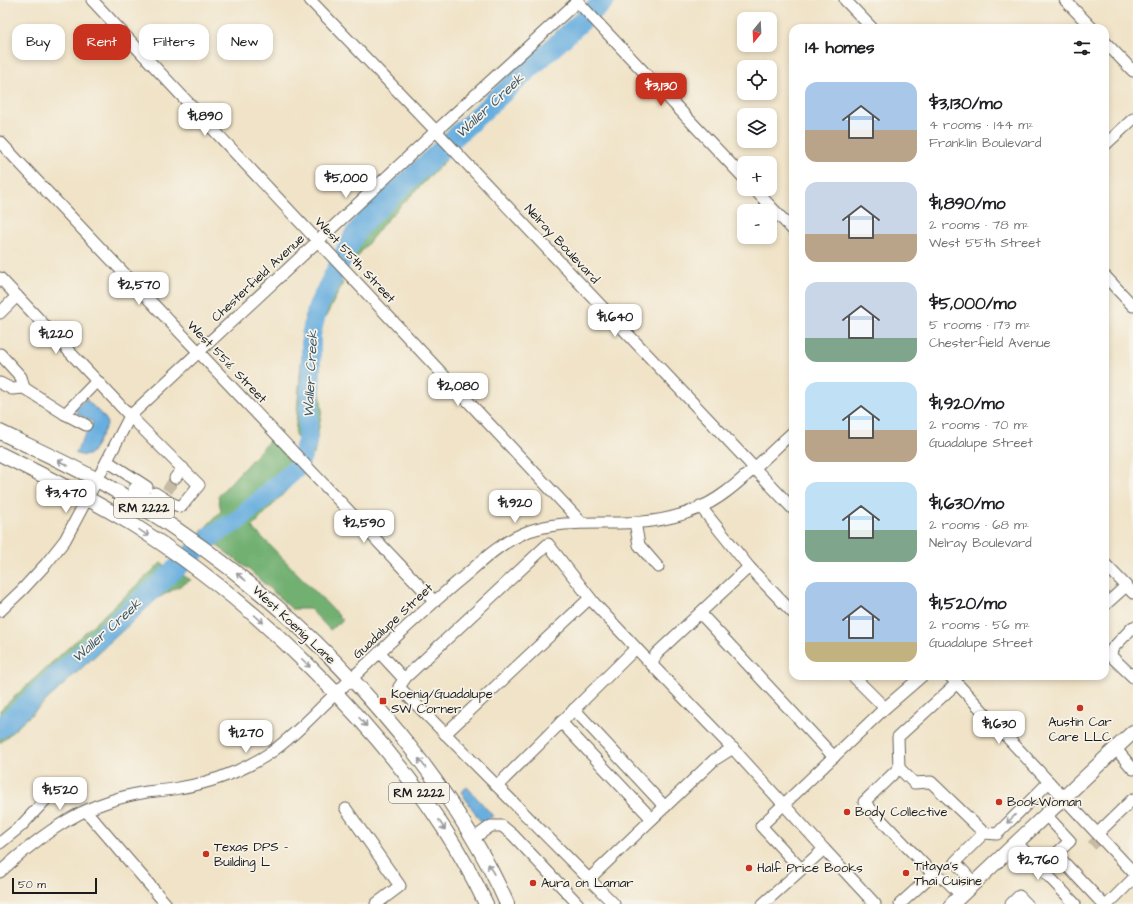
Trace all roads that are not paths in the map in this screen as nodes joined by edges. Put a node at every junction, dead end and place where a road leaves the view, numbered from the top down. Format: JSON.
{"nodes":[{"id":1,"x":92,"y":0,"type":"edge"},
{"id":2,"x":310,"y":0,"type":"edge"},
{"id":3,"x":577,"y":0,"type":"edge"},
{"id":4,"x":845,"y":0,"type":"edge"},
{"id":5,"x":1065,"y":0,"type":"edge"},
{"id":6,"x":868,"y":24,"type":"edge"},
{"id":7,"x":1088,"y":24,"type":"edge"},
{"id":8,"x":1109,"y":46,"type":"edge"},
{"id":9,"x":1133,"y":71,"type":"edge"},
{"id":10,"x":1133,"y":119,"type":"edge"},
{"id":11,"x":436,"y":131,"type":"junction"},
{"id":12,"x":1109,"y":140,"type":"edge"},
{"id":13,"x":0,"y":142,"type":"edge"},
{"id":14,"x":737,"y":171,"type":"edge"},
{"id":15,"x":761,"y":196,"type":"edge"},
{"id":16,"x":789,"y":226,"type":"edge"},
{"id":17,"x":318,"y":241,"type":"junction"},
{"id":18,"x":0,"y":278,"type":"edge"},
{"id":19,"x":1109,"y":280,"type":"edge"},
{"id":20,"x":17,"y":296,"type":"junction"},
{"id":21,"x":1133,"y":306,"type":"edge"},
{"id":22,"x":0,"y":313,"type":"edge"},
{"id":23,"x":198,"y":353,"type":"junction"},
{"id":24,"x":0,"y":354,"type":"edge"},
{"id":25,"x":97,"y":381,"type":"junction"},
{"id":26,"x":0,"y":383,"type":"edge"},
{"id":27,"x":24,"y":388,"type":"junction"},
{"id":28,"x":65,"y":414,"type":"junction"},
{"id":29,"x":130,"y":416,"type":"junction"},
{"id":30,"x":86,"y":425,"type":"dead end"},
{"id":31,"x":0,"y":432,"type":"edge"},
{"id":32,"x":789,"y":436,"type":"edge"},
{"id":33,"x":0,"y":454,"type":"edge"},
{"id":34,"x":107,"y":461,"type":"junction"},
{"id":35,"x":183,"y":468,"type":"junction"},
{"id":36,"x":754,"y":468,"type":"junction"},
{"id":37,"x":175,"y":478,"type":"tunnel mouth"},
{"id":38,"x":97,"y":480,"type":"junction"},
{"id":39,"x":153,"y":497,"type":"junction"},
{"id":40,"x":87,"y":498,"type":"junction"},
{"id":41,"x":789,"y":505,"type":"edge"},
{"id":42,"x":700,"y":506,"type":"junction"},
{"id":43,"x":581,"y":522,"type":"junction"},
{"id":44,"x":635,"y":522,"type":"junction"},
{"id":45,"x":540,"y":528,"type":"junction"},
{"id":46,"x":548,"y":544,"type":"junction"},
{"id":47,"x":658,"y":567,"type":"dead end"},
{"id":48,"x":749,"y":567,"type":"junction"},
{"id":49,"x":1109,"y":568,"type":"edge"},
{"id":50,"x":1130,"y":589,"type":"edge"},
{"id":51,"x":590,"y":598,"type":"junction"},
{"id":52,"x":434,"y":601,"type":"junction"},
{"id":53,"x":1109,"y":602,"type":"edge"},
{"id":54,"x":789,"y":609,"type":"edge"},
{"id":55,"x":0,"y":611,"type":"edge"},
{"id":56,"x":700,"y":613,"type":"junction"},
{"id":57,"x":1133,"y":627,"type":"edge"},
{"id":58,"x":636,"y":648,"type":"junction"},
{"id":59,"x":380,"y":653,"type":"junction"},
{"id":60,"x":652,"y":665,"type":"junction"},
{"id":61,"x":1133,"y":677,"type":"edge"},
{"id":62,"x":352,"y":679,"type":"junction"},
{"id":63,"x":404,"y":679,"type":"junction"},
{"id":64,"x":857,"y":680,"type":"edge"},
{"id":65,"x":917,"y":680,"type":"edge"},
{"id":66,"x":954,"y":680,"type":"edge"},
{"id":67,"x":336,"y":694,"type":"junction"},
{"id":68,"x":885,"y":708,"type":"junction"},
{"id":69,"x":574,"y":709,"type":"junction"},
{"id":70,"x":561,"y":722,"type":"junction"},
{"id":71,"x":1133,"y":733,"type":"edge"},
{"id":72,"x":445,"y":734,"type":"junction"},
{"id":73,"x":733,"y":748,"type":"junction"},
{"id":74,"x":1116,"y":749,"type":"junction"},
{"id":75,"x":834,"y":756,"type":"junction"},
{"id":76,"x":899,"y":768,"type":"junction"},
{"id":77,"x":1133,"y":769,"type":"edge"},
{"id":78,"x":1049,"y":782,"type":"junction"},
{"id":79,"x":497,"y":786,"type":"junction"},
{"id":80,"x":48,"y":797,"type":"dead end"},
{"id":81,"x":1064,"y":798,"type":"junction"},
{"id":82,"x":1133,"y":799,"type":"edge"},
{"id":83,"x":784,"y":805,"type":"junction"},
{"id":84,"x":665,"y":806,"type":"junction"},
{"id":85,"x":346,"y":809,"type":"dead end"},
{"id":86,"x":86,"y":811,"type":"junction"},
{"id":87,"x":1046,"y":815,"type":"junction"},
{"id":88,"x":652,"y":819,"type":"junction"},
{"id":89,"x":984,"y":833,"type":"junction"},
{"id":90,"x":1095,"y":835,"type":"junction"},
{"id":91,"x":474,"y":838,"type":"junction"},
{"id":92,"x":0,"y":843,"type":"edge"},
{"id":93,"x":1017,"y":843,"type":"junction"},
{"id":94,"x":1101,"y":848,"type":"tunnel mouth"},
{"id":95,"x":824,"y":849,"type":"junction"},
{"id":96,"x":1115,"y":853,"type":"junction"},
{"id":97,"x":1056,"y":854,"type":"junction"},
{"id":98,"x":960,"y":868,"type":"junction"},
{"id":99,"x":802,"y":869,"type":"junction"},
{"id":100,"x":1042,"y":869,"type":"junction"},
{"id":101,"x":0,"y":872,"type":"edge"},
{"id":102,"x":1133,"y":872,"type":"edge"},
{"id":103,"x":933,"y":874,"type":"junction"},
{"id":104,"x":589,"y":879,"type":"junction"},
{"id":105,"x":1133,"y":879,"type":"edge"},
{"id":106,"x":947,"y":880,"type":"junction"},
{"id":107,"x":974,"y":883,"type":"junction"},
{"id":108,"x":956,"y":901,"type":"edge"},
{"id":109,"x":166,"y":904,"type":"edge"},
{"id":110,"x":376,"y":904,"type":"edge"},
{"id":111,"x":486,"y":904,"type":"edge"},
{"id":112,"x":508,"y":904,"type":"edge"},
{"id":113,"x":578,"y":904,"type":"edge"},
{"id":114,"x":614,"y":904,"type":"edge"},
{"id":115,"x":763,"y":904,"type":"edge"},
{"id":116,"x":875,"y":904,"type":"edge"},
{"id":117,"x":900,"y":904,"type":"edge"},
{"id":118,"x":1011,"y":904,"type":"edge"},
{"id":119,"x":1027,"y":904,"type":"edge"},
{"id":120,"x":1075,"y":904,"type":"edge"},
{"id":121,"x":1103,"y":904,"type":"edge"},
{"id":122,"x":1108,"y":904,"type":"edge"}],
"edges":[{"from":1,"to":17,"type":"street","name":"West 55th Street"},
{"from":2,"to":11,"type":"street","name":"Nelray Boulevard"},
{"from":3,"to":11,"type":"street","name":"Chesterfield Avenue"},
{"from":3,"to":14,"type":"street"},
{"from":4,"to":6,"type":"street"},
{"from":5,"to":7,"type":"street"},
{"from":8,"to":9,"type":"street"},
{"from":10,"to":12,"type":"street"},
{"from":11,"to":17,"type":"street","name":"Chesterfield Avenue"},
{"from":11,"to":36,"type":"street","name":"Nelray Boulevard"},
{"from":13,"to":23,"type":"street","name":"West 55½ Street"},
{"from":15,"to":16,"type":"street"},
{"from":17,"to":23,"type":"street","name":"Chesterfield Avenue"},
{"from":17,"to":43,"type":"street","name":"West 55th Street"},
{"from":18,"to":20,"type":"street"},
{"from":19,"to":21,"type":"street"},
{"from":20,"to":22,"type":"street"},
{"from":20,"to":25,"type":"street"},
{"from":23,"to":29,"type":"street","name":"Chesterfield Avenue"},
{"from":23,"to":52,"type":"street","name":"West 55½ Street"},
{"from":24,"to":27,"type":"street"},
{"from":25,"to":28,"type":"street"},
{"from":25,"to":29,"type":"street"},
{"from":26,"to":27,"type":"street"},
{"from":27,"to":28,"type":"street"},
{"from":28,"to":30,"type":"street"},
{"from":29,"to":34,"type":"street","name":"Chesterfield Avenue"},
{"from":29,"to":35,"type":"street"},
{"from":38,"to":31,"type":"main road","name":"West Koenig Lane","number":"RM 2222","one_way":true},
{"from":32,"to":36,"type":"street","name":"Guadalupe Street"},
{"from":33,"to":40,"type":"main road","name":"West Koenig Lane","number":"RM 2222"},
{"from":34,"to":38,"type":"street","name":"Chesterfield Avenue"},
{"from":34,"to":39,"type":"street"},
{"from":35,"to":37,"type":"street"},
{"from":35,"to":39,"type":"street"},
{"from":36,"to":41,"type":"street","name":"Nelray Boulevard"},
{"from":36,"to":42,"type":"street","name":"Guadalupe Street"},
{"from":38,"to":39,"type":"main road","name":"West Koenig Lane","number":"RM 2222"},
{"from":38,"to":40,"type":"street","name":"Chesterfield Avenue"},
{"from":62,"to":39,"type":"main road","name":"West Koenig Lane","number":"RM 2222","one_way":true},
{"from":40,"to":55,"type":"street","name":"Chesterfield Avenue"},
{"from":40,"to":67,"type":"main road","name":"West Koenig Lane","number":"RM 2222","one_way":true},
{"from":42,"to":44,"type":"street","name":"Guadalupe Street"},
{"from":42,"to":48,"type":"street"},
{"from":43,"to":44,"type":"street","name":"Guadalupe Street"},
{"from":43,"to":45,"type":"street","name":"Guadalupe Street"},
{"from":44,"to":47,"type":"street"},
{"from":45,"to":46,"type":"street"},
{"from":45,"to":52,"type":"street","name":"Guadalupe Street"},
{"from":46,"to":51,"type":"street"},
{"from":46,"to":63,"type":"street"},
{"from":48,"to":54,"type":"street"},
{"from":48,"to":56,"type":"street"},
{"from":49,"to":50,"type":"street"},
{"from":50,"to":53,"type":"street"},
{"from":51,"to":58,"type":"street"},
{"from":51,"to":72,"type":"street"},
{"from":52,"to":59,"type":"street","name":"Guadalupe Street"},
{"from":56,"to":60,"type":"street"},
{"from":56,"to":75,"type":"street"},
{"from":57,"to":61,"type":"street"},
{"from":58,"to":60,"type":"street"},
{"from":58,"to":69,"type":"street"},
{"from":59,"to":62,"type":"street","name":"Guadalupe Street"},
{"from":59,"to":63,"type":"street"},
{"from":60,"to":73,"type":"street"},
{"from":62,"to":67,"type":"street","name":"Guadalupe Street"},
{"from":91,"to":62,"type":"main road","name":"West Koenig Lane","number":"RM 2222","one_way":true},
{"from":63,"to":72,"type":"street"},
{"from":64,"to":68,"type":"street"},
{"from":65,"to":68,"type":"street"},
{"from":66,"to":76,"type":"street"},
{"from":66,"to":78,"type":"street"},
{"from":67,"to":86,"type":"street","name":"Guadalupe Street"},
{"from":67,"to":111,"type":"main road","name":"West Koenig Lane","number":"RM 2222","one_way":true},
{"from":68,"to":75,"type":"street"},
{"from":69,"to":70,"type":"street"},
{"from":69,"to":84,"type":"street"},
{"from":70,"to":79,"type":"street"},
{"from":70,"to":88,"type":"street"},
{"from":71,"to":74,"type":"main road"},
{"from":72,"to":79,"type":"street"},
{"from":73,"to":83,"type":"street"},
{"from":73,"to":84,"type":"street"},
{"from":74,"to":77,"type":"street"},
{"from":74,"to":81,"type":"main road"},
{"from":75,"to":83,"type":"street"},
{"from":76,"to":89,"type":"street"},
{"from":76,"to":103,"type":"street"},
{"from":78,"to":81,"type":"street"},
{"from":78,"to":89,"type":"street","one_way":true},
{"from":79,"to":104,"type":"street"},
{"from":80,"to":92,"type":"street"},
{"from":81,"to":87,"type":"main road"},
{"from":81,"to":90,"type":"street"},
{"from":82,"to":90,"type":"street"},
{"from":83,"to":95,"type":"street"},
{"from":83,"to":99,"type":"street"},
{"from":84,"to":88,"type":"street"},
{"from":85,"to":110,"type":"street"},
{"from":86,"to":101,"type":"street","name":"Guadalupe Street"},
{"from":86,"to":109,"type":"street"},
{"from":87,"to":93,"type":"main road"},
{"from":87,"to":97,"type":"street"},
{"from":88,"to":104,"type":"street"},
{"from":89,"to":98,"type":"street"},
{"from":90,"to":96,"type":"street"},
{"from":112,"to":91,"type":"main road","name":"West Koenig Lane","number":"RM 2222","one_way":true},
{"from":91,"to":113,"type":"street"},
{"from":93,"to":100,"type":"street"},
{"from":93,"to":107,"type":"main road"},
{"from":94,"to":96,"type":"street"},
{"from":95,"to":99,"type":"street"},
{"from":95,"to":116,"type":"street"},
{"from":96,"to":102,"type":"street"},
{"from":97,"to":100,"type":"street"},
{"from":97,"to":121,"type":"street"},
{"from":98,"to":106,"type":"street"},
{"from":98,"to":107,"type":"street"},
{"from":99,"to":115,"type":"street"},
{"from":100,"to":120,"type":"street"},
{"from":103,"to":106,"type":"street"},
{"from":103,"to":117,"type":"street"},
{"from":104,"to":114,"type":"street"},
{"from":105,"to":122,"type":"street"},
{"from":106,"to":108,"type":"street"},
{"from":107,"to":108,"type":"main road"},
{"from":118,"to":119,"type":"street"}]}
